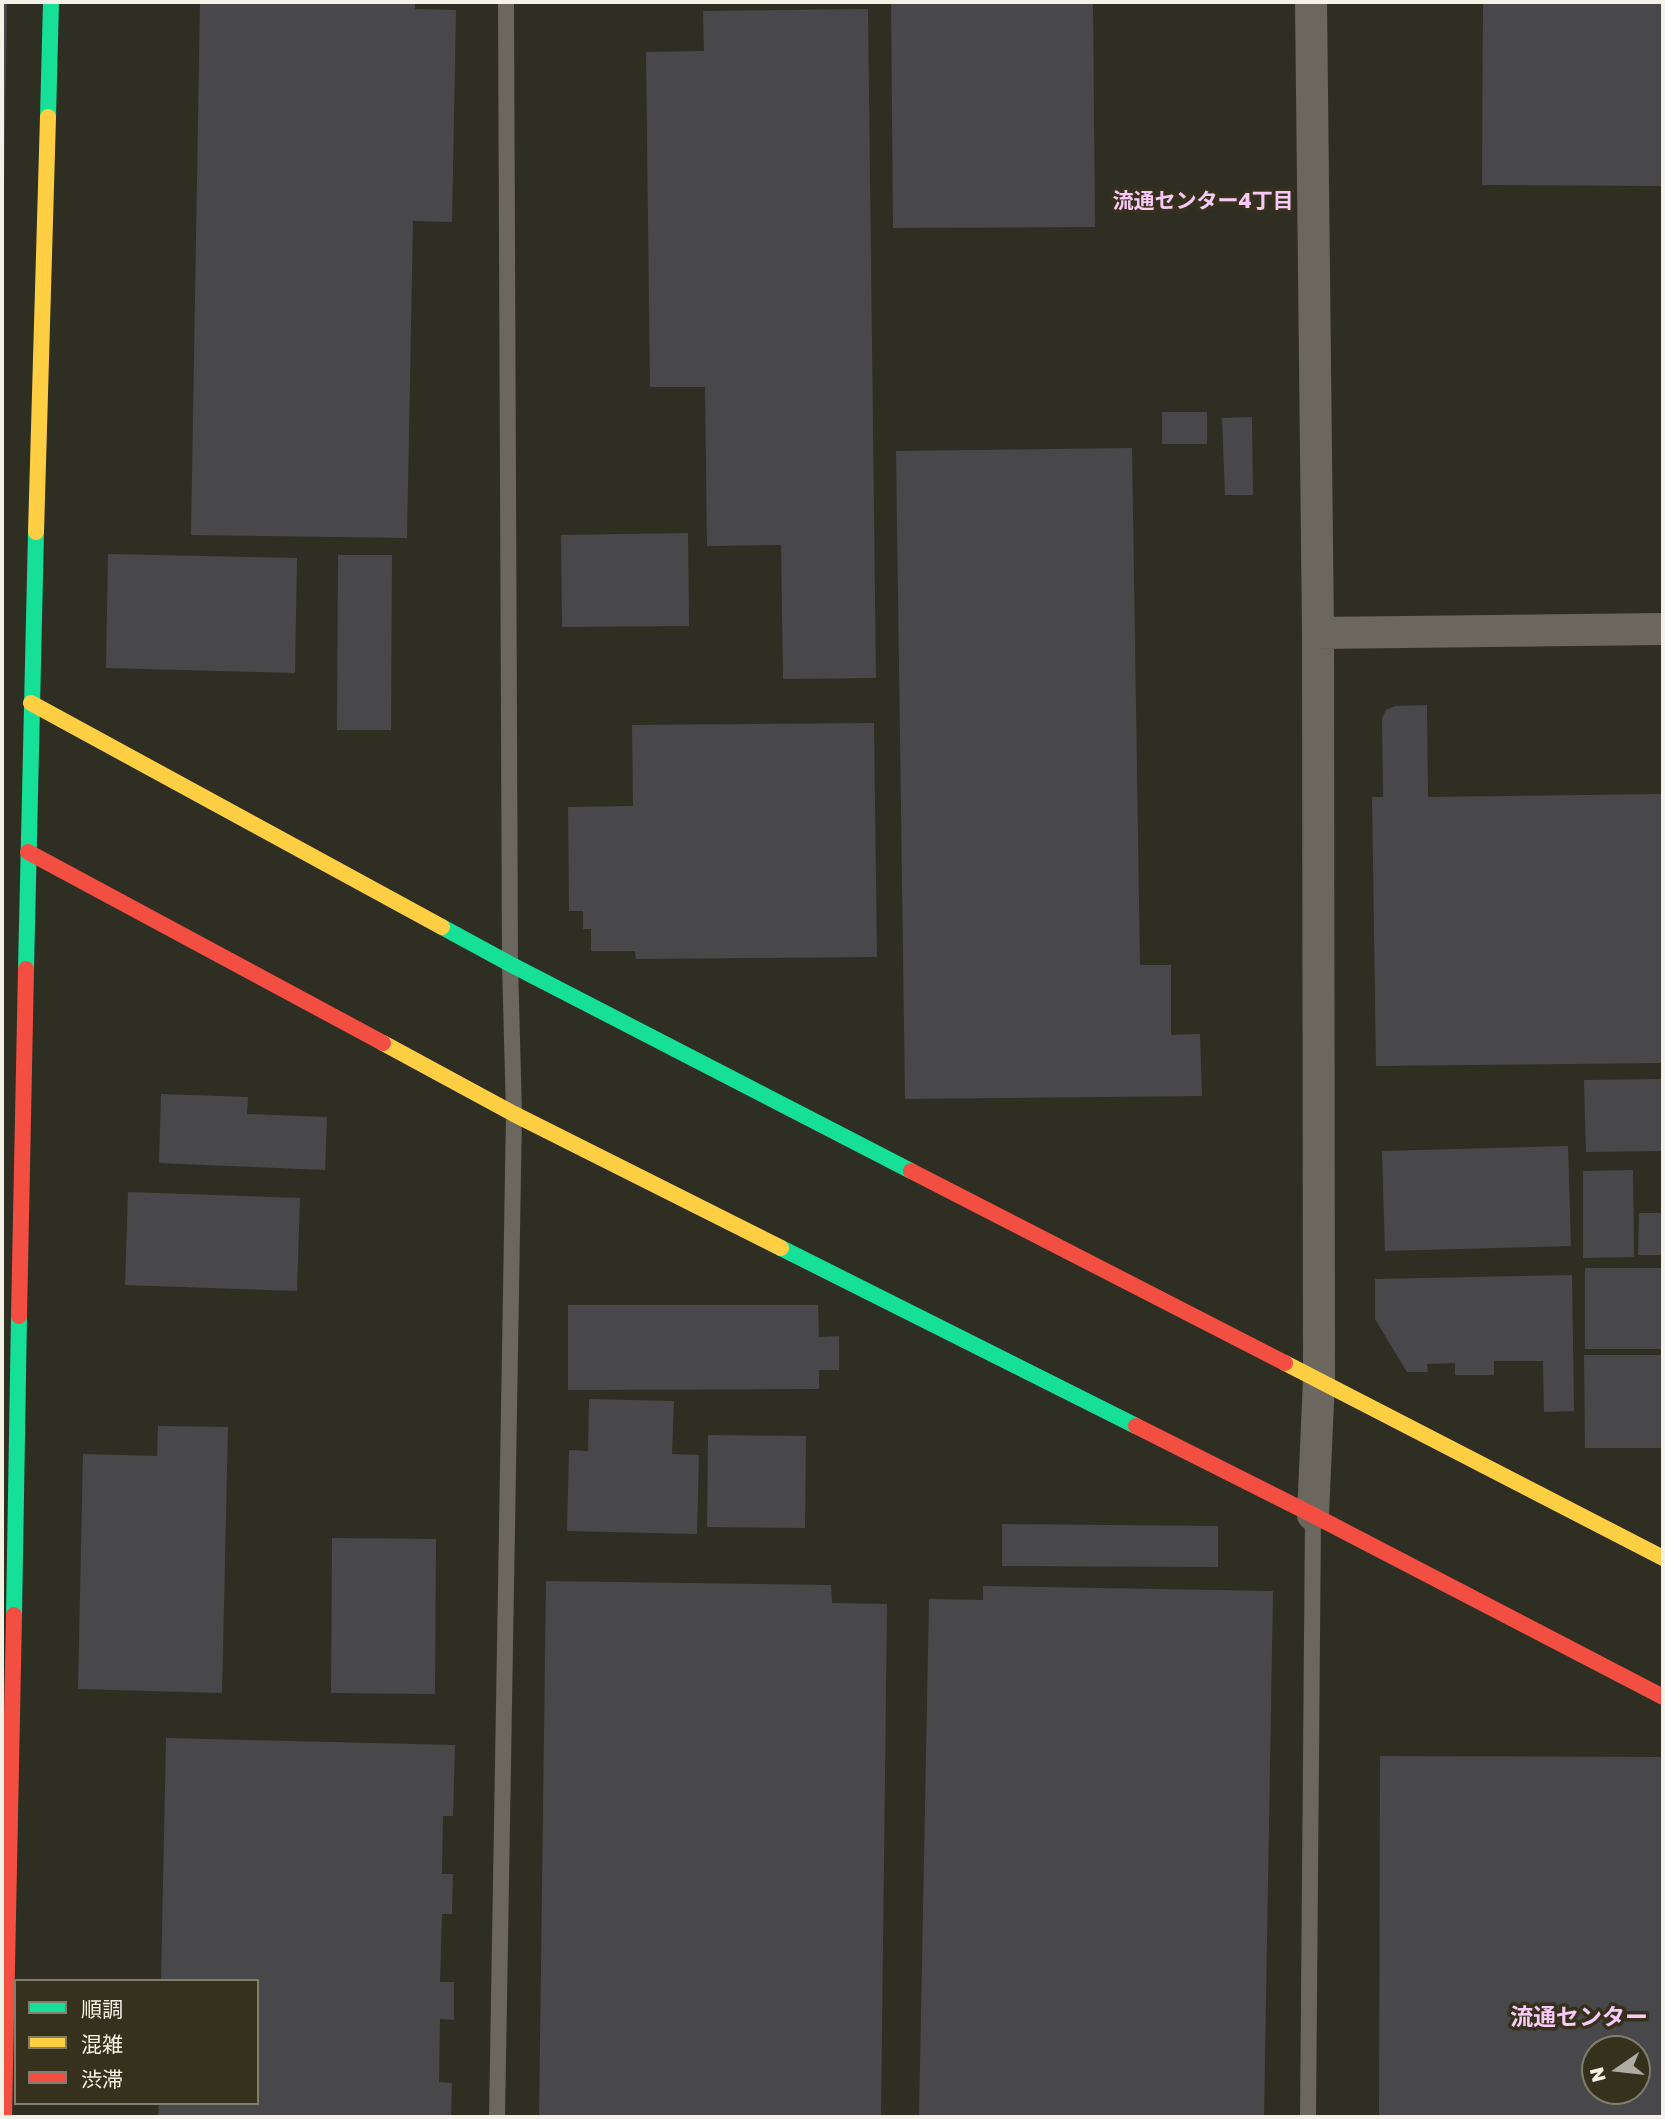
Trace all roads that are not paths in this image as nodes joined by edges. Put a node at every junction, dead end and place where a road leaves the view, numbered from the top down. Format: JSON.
{"nodes":[{"id":1,"x":51,"y":2,"type":"edge"},
{"id":2,"x":506,"y":2,"type":"edge"},
{"id":3,"x":1311,"y":2,"type":"edge"},
{"id":4,"x":1663,"y":629,"type":"edge"},
{"id":5,"x":1318,"y":633,"type":"junction"},
{"id":6,"x":31,"y":703,"type":"junction"},
{"id":7,"x":28,"y":852,"type":"junction"},
{"id":8,"x":510,"y":964,"type":"junction"},
{"id":9,"x":514,"y":1114,"type":"junction"},
{"id":10,"x":1319,"y":1380,"type":"junction"},
{"id":11,"x":1313,"y":1515,"type":"junction"},
{"id":12,"x":1663,"y":1558,"type":"edge"},
{"id":13,"x":1663,"y":1697,"type":"edge"},
{"id":14,"x":4,"y":2117,"type":"edge"},
{"id":15,"x":497,"y":2117,"type":"edge"},
{"id":16,"x":1308,"y":2117,"type":"edge"}],
"edges":[{"from":1,"to":6,"type":"street"},
{"from":2,"to":8,"type":"lane"},
{"from":3,"to":5,"type":"street"},
{"from":4,"to":5,"type":"street"},
{"from":5,"to":10,"type":"street"},
{"from":6,"to":7,"type":"street"},
{"from":6,"to":8,"type":"street"},
{"from":7,"to":9,"type":"street"},
{"from":7,"to":14,"type":"street"},
{"from":8,"to":9,"type":"lane"},
{"from":8,"to":10,"type":"street"},
{"from":9,"to":11,"type":"street"},
{"from":9,"to":15,"type":"lane"},
{"from":10,"to":11,"type":"street"},
{"from":10,"to":12,"type":"street"},
{"from":11,"to":13,"type":"street"},
{"from":11,"to":16,"type":"lane"}]}
